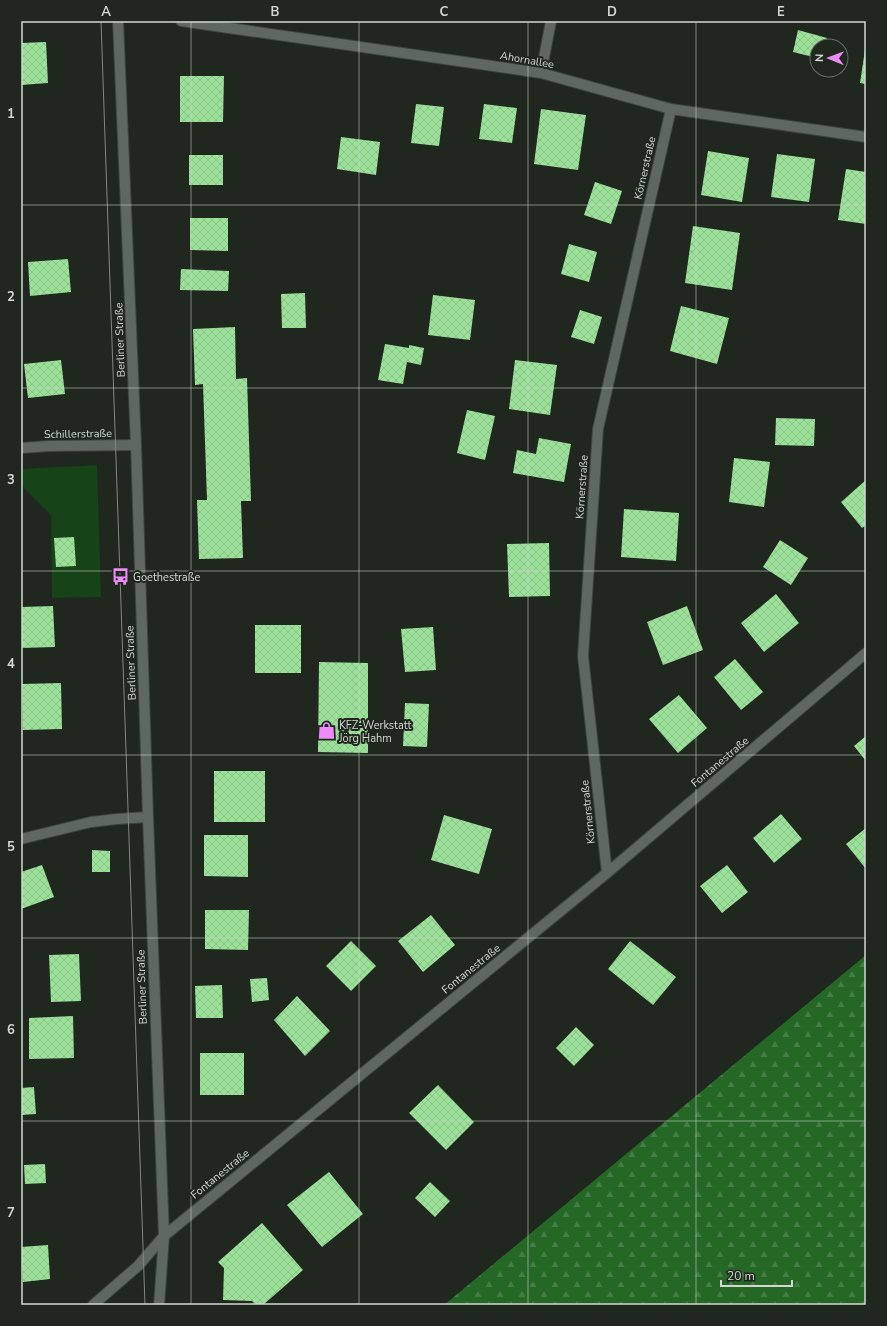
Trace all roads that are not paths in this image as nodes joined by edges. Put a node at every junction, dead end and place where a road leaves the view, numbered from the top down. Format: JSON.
{"nodes":[{"id":1,"x":118,"y":21,"type":"edge"},
{"id":2,"x":181,"y":21,"type":"edge"},
{"id":3,"x":551,"y":21,"type":"edge"},
{"id":4,"x":541,"y":73,"type":"junction"},
{"id":5,"x":671,"y":109,"type":"junction"},
{"id":6,"x":866,"y":137,"type":"edge"},
{"id":7,"x":136,"y":445,"type":"junction"},
{"id":8,"x":21,"y":448,"type":"edge"},
{"id":9,"x":866,"y":653,"type":"edge"},
{"id":10,"x":148,"y":817,"type":"junction"},
{"id":11,"x":21,"y":839,"type":"edge"},
{"id":12,"x":607,"y":874,"type":"junction"},
{"id":13,"x":164,"y":1236,"type":"junction"},
{"id":14,"x":93,"y":1305,"type":"edge"},
{"id":15,"x":159,"y":1305,"type":"edge"}],
"edges":[{"from":1,"to":7,"type":"street","name":"Berliner Straße"},
{"from":2,"to":4,"type":"street","name":"Ahornallee"},
{"from":3,"to":4,"type":"street"},
{"from":4,"to":5,"type":"street","name":"Ahornallee"},
{"from":5,"to":6,"type":"street","name":"Ahornallee"},
{"from":5,"to":12,"type":"street","name":"Körnerstraße"},
{"from":7,"to":8,"type":"street","name":"Schillerstraße"},
{"from":7,"to":10,"type":"street","name":"Berliner Straße"},
{"from":9,"to":12,"type":"street","name":"Fontanestraße"},
{"from":10,"to":11,"type":"street"},
{"from":10,"to":13,"type":"street","name":"Berliner Straße"},
{"from":12,"to":13,"type":"street","name":"Fontanestraße"},
{"from":13,"to":14,"type":"street","name":"Fontanestraße"},
{"from":13,"to":15,"type":"street","name":"Berliner Straße"}]}
